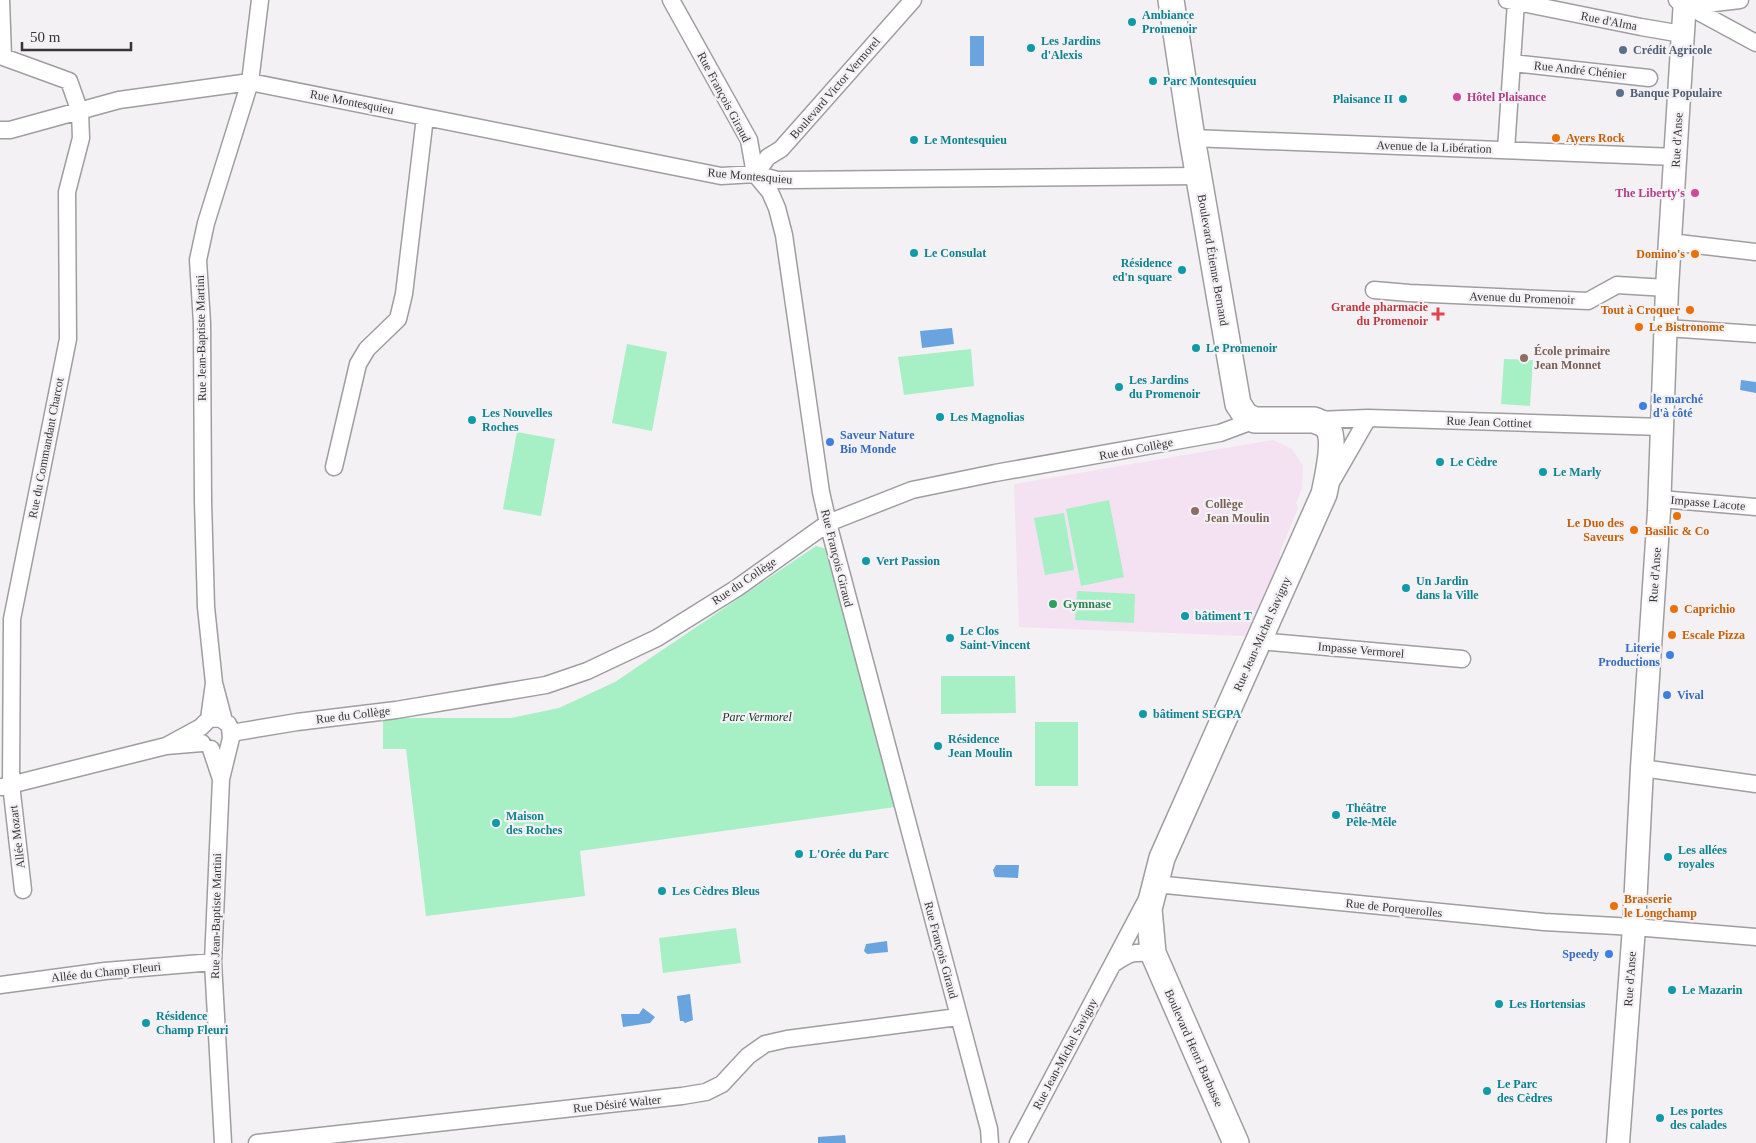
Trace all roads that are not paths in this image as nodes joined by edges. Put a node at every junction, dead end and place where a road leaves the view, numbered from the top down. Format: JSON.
{"nodes":[{"id":1,"x":1,"y":0,"type":"edge"},
{"id":2,"x":260,"y":0,"type":"edge"},
{"id":3,"x":671,"y":0,"type":"edge"},
{"id":4,"x":913,"y":0,"type":"edge"},
{"id":5,"x":1171,"y":0,"type":"edge"},
{"id":6,"x":1740,"y":0,"type":"edge"},
{"id":7,"x":1512,"y":1,"type":"edge"},
{"id":8,"x":1682,"y":2,"type":"edge"},
{"id":9,"x":1682,"y":34,"type":"junction"},
{"id":10,"x":1756,"y":43,"type":"edge"},
{"id":11,"x":1512,"y":62,"type":"junction"},
{"id":12,"x":1649,"y":78,"type":"dead end"},
{"id":13,"x":250,"y":82,"type":"junction"},
{"id":14,"x":80,"y":112,"type":"junction"},
{"id":15,"x":425,"y":117,"type":"junction"},
{"id":16,"x":0,"y":130,"type":"edge"},
{"id":17,"x":1192,"y":138,"type":"junction"},
{"id":18,"x":1506,"y":150,"type":"junction"},
{"id":19,"x":1676,"y":157,"type":"junction"},
{"id":20,"x":756,"y":174,"type":"junction"},
{"id":21,"x":1199,"y":176,"type":"junction"},
{"id":22,"x":1670,"y":242,"type":"junction"},
{"id":23,"x":1756,"y":252,"type":"edge"},
{"id":24,"x":1667,"y":288,"type":"junction"},
{"id":25,"x":1374,"y":290,"type":"dead end"},
{"id":26,"x":1666,"y":328,"type":"junction"},
{"id":27,"x":1756,"y":334,"type":"edge"},
{"id":28,"x":1368,"y":418,"type":"junction"},
{"id":29,"x":1255,"y":420,"type":"junction"},
{"id":30,"x":1314,"y":420,"type":"junction"},
{"id":31,"x":1663,"y":427,"type":"junction"},
{"id":32,"x":334,"y":467,"type":"dead end"},
{"id":33,"x":1324,"y":494,"type":"junction"},
{"id":34,"x":1660,"y":499,"type":"junction"},
{"id":35,"x":1756,"y":508,"type":"edge"},
{"id":36,"x":828,"y":523,"type":"junction"},
{"id":37,"x":1259,"y":641,"type":"junction"},
{"id":38,"x":1462,"y":659,"type":"dead end"},
{"id":39,"x":215,"y":734,"type":"junction"},
{"id":40,"x":1642,"y":768,"type":"junction"},
{"id":41,"x":1756,"y":784,"type":"edge"},
{"id":42,"x":6,"y":786,"type":"edge"},
{"id":43,"x":1155,"y":884,"type":"junction"},
{"id":44,"x":23,"y":890,"type":"dead end"},
{"id":45,"x":1634,"y":927,"type":"junction"},
{"id":46,"x":1756,"y":937,"type":"edge"},
{"id":47,"x":1152,"y":944,"type":"junction"},
{"id":48,"x":213,"y":962,"type":"junction"},
{"id":49,"x":1112,"y":966,"type":"junction"},
{"id":50,"x":0,"y":985,"type":"edge"},
{"id":51,"x":958,"y":1017,"type":"junction"},
{"id":52,"x":991,"y":1138,"type":"edge"},
{"id":53,"x":223,"y":1143,"type":"edge"},
{"id":54,"x":257,"y":1143,"type":"edge"},
{"id":55,"x":1018,"y":1143,"type":"edge"},
{"id":56,"x":1236,"y":1143,"type":"edge"},
{"id":57,"x":1618,"y":1143,"type":"edge"}],
"edges":[{"from":1,"to":14,"type":"street","name":"Rue du Commandant Charcot"},
{"from":2,"to":13,"type":"street","name":"Rue Jean-Baptiste Martini"},
{"from":3,"to":20,"type":"street","name":"Rue François Giraud"},
{"from":4,"to":20,"type":"street","name":"Boulevard Victor Vermorel"},
{"from":5,"to":17,"type":"main road","name":"Boulevard Étienne Bernand"},
{"from":6,"to":8,"type":"street"},
{"from":7,"to":9,"type":"street","name":"Rue d'Alma"},
{"from":7,"to":11,"type":"street"},
{"from":8,"to":9,"type":"main road","name":"Rue d'Anse"},
{"from":8,"to":10,"type":"street"},
{"from":9,"to":19,"type":"main road","name":"Rue d'Anse"},
{"from":11,"to":12,"type":"street","name":"Rue André Chénier"},
{"from":11,"to":18,"type":"street"},
{"from":13,"to":14,"type":"street","name":"Rue Montesquieu"},
{"from":13,"to":15,"type":"street","name":"Rue Montesquieu"},
{"from":13,"to":39,"type":"street","name":"Rue Jean-Baptiste Martini"},
{"from":14,"to":16,"type":"street","name":"Rue Montesquieu"},
{"from":14,"to":42,"type":"street","name":"Rue du Commandant Charcot"},
{"from":15,"to":20,"type":"street","name":"Rue Montesquieu"},
{"from":15,"to":32,"type":"street"},
{"from":17,"to":18,"type":"street","name":"Avenue de la Libération"},
{"from":17,"to":21,"type":"main road","name":"Boulevard Étienne Bernand"},
{"from":18,"to":19,"type":"street","name":"Avenue de la Libération"},
{"from":19,"to":22,"type":"main road","name":"Rue d'Anse"},
{"from":20,"to":21,"type":"street","name":"Rue Montesquieu"},
{"from":20,"to":36,"type":"street","name":"Rue François Giraud"},
{"from":21,"to":29,"type":"main road","name":"Boulevard Étienne Bernand"},
{"from":22,"to":23,"type":"street"},
{"from":22,"to":24,"type":"main road","name":"Rue d'Anse"},
{"from":24,"to":25,"type":"street","name":"Avenue du Promenoir"},
{"from":24,"to":26,"type":"main road","name":"Rue d'Anse"},
{"from":26,"to":27,"type":"street"},
{"from":26,"to":31,"type":"main road","name":"Rue d'Anse"},
{"from":28,"to":30,"type":"street","name":"Rue Jean Cottinet"},
{"from":28,"to":31,"type":"street","name":"Rue Jean Cottinet"},
{"from":28,"to":33,"type":"street","name":"Rue Jean-Michel Savigny"},
{"from":29,"to":30,"type":"main road"},
{"from":29,"to":36,"type":"street","name":"Rue du Collège"},
{"from":30,"to":33,"type":"main road","name":"Rue Jean-Michel Savigny"},
{"from":31,"to":34,"type":"main road","name":"Rue d'Anse"},
{"from":33,"to":37,"type":"main road","name":"Rue Jean-Michel Savigny"},
{"from":34,"to":35,"type":"street","name":"Impasse Lacote"},
{"from":34,"to":40,"type":"main road","name":"Rue d'Anse"},
{"from":36,"to":39,"type":"street","name":"Rue du Collège"},
{"from":36,"to":51,"type":"street","name":"Rue François Giraud"},
{"from":37,"to":38,"type":"street","name":"Impasse Vermorel"},
{"from":37,"to":43,"type":"main road","name":"Rue Jean-Michel Savigny"},
{"from":39,"to":42,"type":"street","name":"Rue du Collège"},
{"from":39,"to":48,"type":"street","name":"Rue Jean-Baptiste Martini"},
{"from":40,"to":41,"type":"street"},
{"from":40,"to":45,"type":"main road","name":"Rue d'Anse"},
{"from":42,"to":44,"type":"street","name":"Allée Mozart"},
{"from":43,"to":45,"type":"street","name":"Rue de Porquerolles"},
{"from":43,"to":47,"type":"main road","name":"Rue Jean-Michel Savigny"},
{"from":43,"to":49,"type":"street","name":"Rue Jean-Michel Savigny"},
{"from":45,"to":46,"type":"street","name":"Rue de Porquerolles"},
{"from":45,"to":57,"type":"main road","name":"Rue d'Anse"},
{"from":47,"to":49,"type":"street","name":"Rue Jean-Michel Savigny"},
{"from":47,"to":56,"type":"main road","name":"Boulevard Henri Barbusse"},
{"from":48,"to":50,"type":"street","name":"Allée du Champ Fleuri"},
{"from":48,"to":53,"type":"street","name":"Rue Jean-Baptiste Martini"},
{"from":49,"to":55,"type":"street","name":"Rue Jean-Michel Savigny"},
{"from":51,"to":52,"type":"street","name":"Rue François Giraud"},
{"from":51,"to":54,"type":"street","name":"Rue Désiré Walter"}]}
